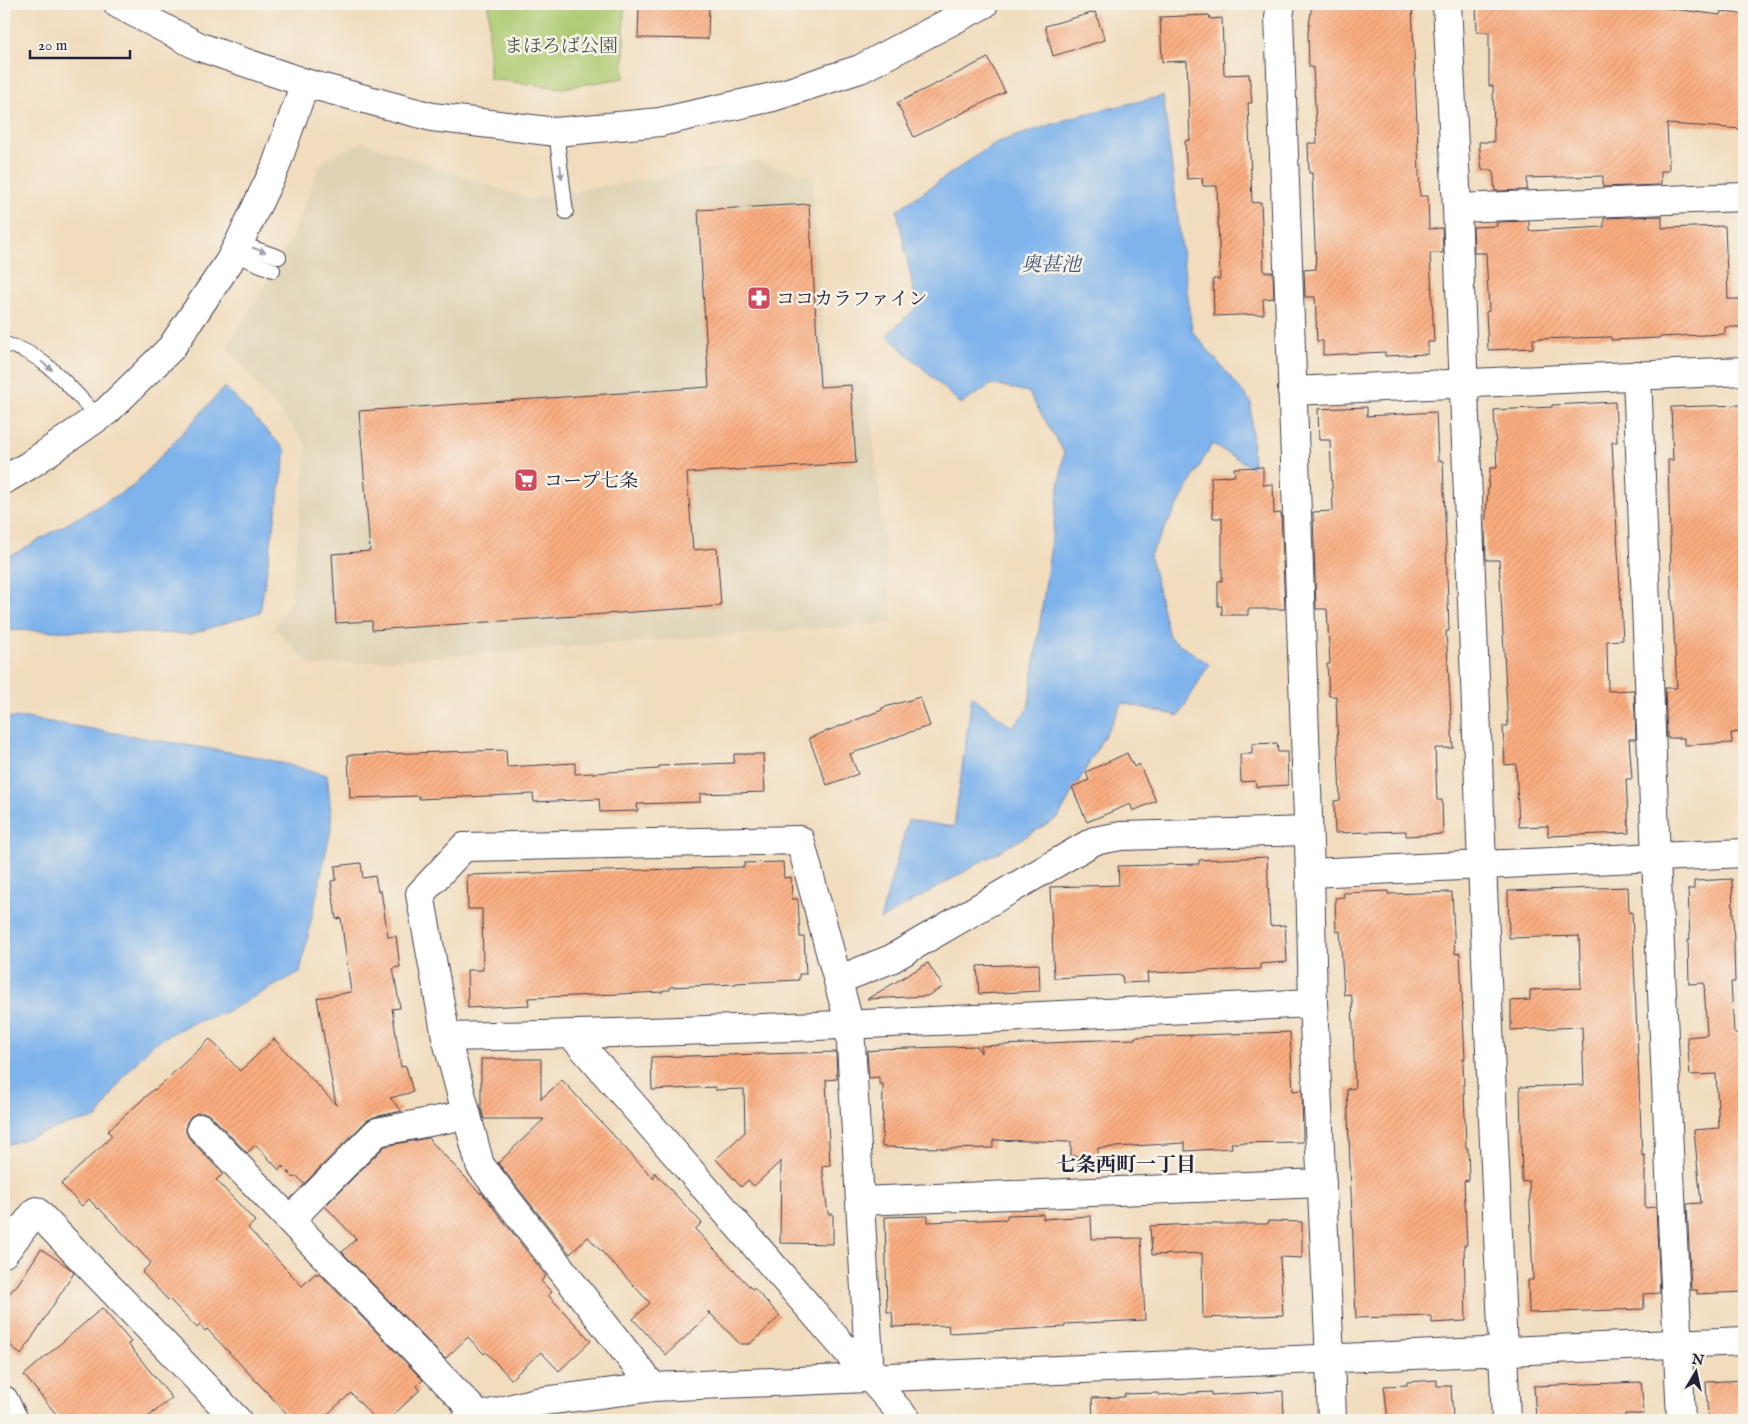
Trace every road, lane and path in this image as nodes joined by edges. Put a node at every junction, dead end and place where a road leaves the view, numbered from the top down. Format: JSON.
{"nodes":[{"id":1,"x":118,"y":4,"type":"edge"},
{"id":2,"x":984,"y":4,"type":"edge"},
{"id":3,"x":1281,"y":4,"type":"edge"},
{"id":4,"x":1447,"y":4,"type":"edge"},
{"id":5,"x":305,"y":83,"type":"junction"},
{"id":6,"x":556,"y":132,"type":"junction"},
{"id":7,"x":1744,"y":197,"type":"edge"},
{"id":8,"x":1457,"y":208,"type":"junction"},
{"id":9,"x":566,"y":212,"type":"dead end"},
{"id":10,"x":236,"y":249,"type":"junction"},
{"id":11,"x":276,"y":263,"type":"dead end"},
{"id":12,"x":4,"y":344,"type":"edge"},
{"id":13,"x":1744,"y":371,"type":"edge"},
{"id":14,"x":1637,"y":375,"type":"junction"},
{"id":15,"x":1464,"y":383,"type":"junction"},
{"id":16,"x":1292,"y":391,"type":"junction"},
{"id":17,"x":98,"y":417,"type":"junction"},
{"id":18,"x":4,"y":480,"type":"edge"},
{"id":19,"x":1308,"y":831,"type":"junction"},
{"id":20,"x":1744,"y":853,"type":"edge"},
{"id":21,"x":1656,"y":858,"type":"junction"},
{"id":22,"x":1482,"y":865,"type":"junction"},
{"id":23,"x":1310,"y":873,"type":"junction"},
{"id":24,"x":838,"y":980,"type":"junction"},
{"id":25,"x":1313,"y":1003,"type":"junction"},
{"id":26,"x":850,"y":1026,"type":"junction"},
{"id":27,"x":572,"y":1035,"type":"junction"},
{"id":28,"x":446,"y":1037,"type":"junction"},
{"id":29,"x":466,"y":1115,"type":"junction"},
{"id":30,"x":201,"y":1128,"type":"dead end"},
{"id":31,"x":1322,"y":1183,"type":"junction"},
{"id":32,"x":860,"y":1201,"type":"junction"},
{"id":33,"x":290,"y":1220,"type":"junction"},
{"id":34,"x":4,"y":1253,"type":"edge"},
{"id":35,"x":1744,"y":1341,"type":"edge"},
{"id":36,"x":1678,"y":1344,"type":"junction"},
{"id":37,"x":1503,"y":1351,"type":"junction"},
{"id":38,"x":1330,"y":1359,"type":"junction"},
{"id":39,"x":870,"y":1378,"type":"junction"},
{"id":40,"x":653,"y":1387,"type":"junction"},
{"id":41,"x":4,"y":1400,"type":"edge"},
{"id":42,"x":540,"y":1411,"type":"edge"},
{"id":43,"x":473,"y":1418,"type":"edge"},
{"id":44,"x":14,"y":1420,"type":"edge"},
{"id":45,"x":237,"y":1420,"type":"edge"},
{"id":46,"x":907,"y":1420,"type":"edge"},
{"id":47,"x":1332,"y":1420,"type":"edge"},
{"id":48,"x":1506,"y":1420,"type":"edge"},
{"id":49,"x":1681,"y":1420,"type":"edge"}],
"edges":[{"from":1,"to":5,"type":"street"},
{"from":2,"to":6,"type":"street"},
{"from":3,"to":16,"type":"street"},
{"from":4,"to":8,"type":"street"},
{"from":5,"to":6,"type":"street"},
{"from":5,"to":10,"type":"street"},
{"from":6,"to":9,"type":"lane","one_way":true},
{"from":7,"to":8,"type":"street"},
{"from":8,"to":15,"type":"street"},
{"from":10,"to":11,"type":"lane"},
{"from":10,"to":17,"type":"street"},
{"from":12,"to":17,"type":"lane","one_way":true},
{"from":13,"to":14,"type":"street"},
{"from":14,"to":15,"type":"street"},
{"from":14,"to":21,"type":"street"},
{"from":15,"to":16,"type":"street"},
{"from":15,"to":22,"type":"street"},
{"from":16,"to":19,"type":"street"},
{"from":17,"to":18,"type":"street"},
{"from":19,"to":23,"type":"street"},
{"from":19,"to":24,"type":"street"},
{"from":20,"to":21,"type":"street"},
{"from":21,"to":22,"type":"street"},
{"from":21,"to":36,"type":"street"},
{"from":22,"to":23,"type":"street"},
{"from":22,"to":37,"type":"street"},
{"from":23,"to":25,"type":"street"},
{"from":24,"to":26,"type":"street"},
{"from":24,"to":28,"type":"street"},
{"from":25,"to":26,"type":"street"},
{"from":25,"to":31,"type":"street"},
{"from":26,"to":27,"type":"street"},
{"from":26,"to":32,"type":"street"},
{"from":27,"to":28,"type":"street"},
{"from":27,"to":39,"type":"street"},
{"from":28,"to":29,"type":"street"},
{"from":29,"to":33,"type":"street"},
{"from":29,"to":40,"type":"street"},
{"from":30,"to":33,"type":"street"},
{"from":31,"to":32,"type":"street"},
{"from":31,"to":38,"type":"street"},
{"from":32,"to":39,"type":"street"},
{"from":33,"to":43,"type":"street"},
{"from":34,"to":45,"type":"street"},
{"from":35,"to":36,"type":"street"},
{"from":36,"to":37,"type":"street"},
{"from":36,"to":49,"type":"street"},
{"from":37,"to":38,"type":"street"},
{"from":37,"to":48,"type":"street"},
{"from":38,"to":39,"type":"street"},
{"from":38,"to":47,"type":"street"},
{"from":39,"to":40,"type":"street"},
{"from":39,"to":46,"type":"street"},
{"from":40,"to":42,"type":"street"},
{"from":41,"to":44,"type":"street"},
{"from":42,"to":43,"type":"street"}]}
